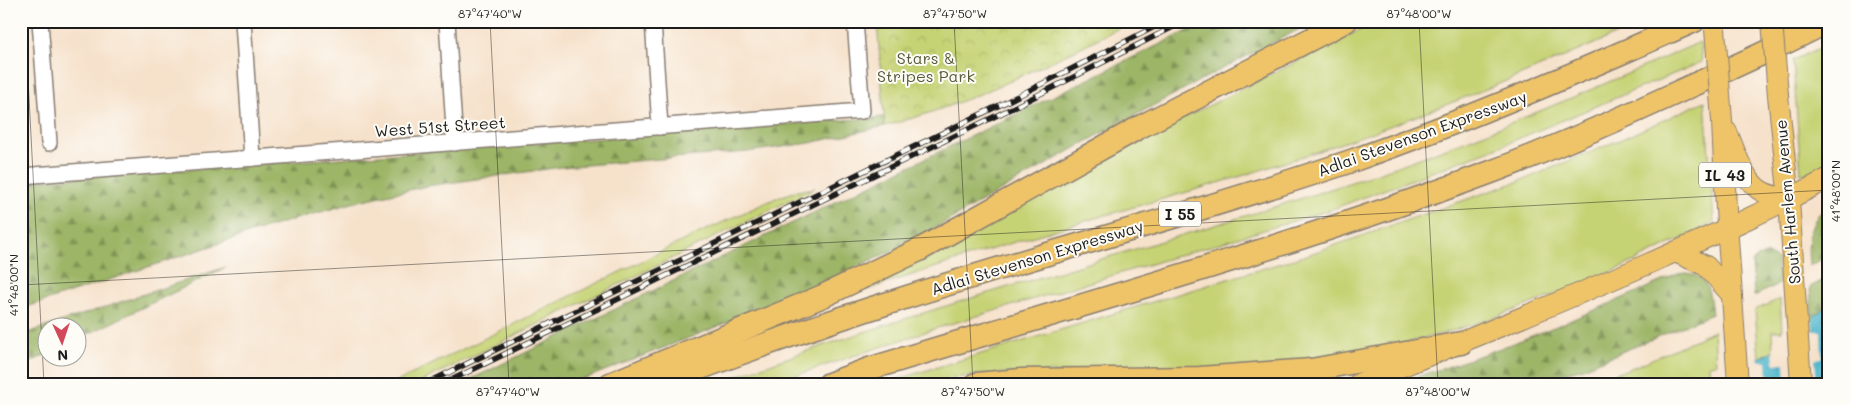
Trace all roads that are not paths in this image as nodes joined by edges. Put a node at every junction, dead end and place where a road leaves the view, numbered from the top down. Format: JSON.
{"nodes":[{"id":1,"x":40,"y":21,"type":"edge"},
{"id":2,"x":243,"y":21,"type":"edge"},
{"id":3,"x":447,"y":21,"type":"edge"},
{"id":4,"x":653,"y":21,"type":"edge"},
{"id":5,"x":855,"y":21,"type":"edge"},
{"id":6,"x":1346,"y":21,"type":"edge"},
{"id":7,"x":1694,"y":21,"type":"edge"},
{"id":8,"x":1714,"y":21,"type":"edge"},
{"id":9,"x":1772,"y":21,"type":"edge"},
{"id":10,"x":1829,"y":21,"type":"edge"},
{"id":11,"x":1722,"y":121,"type":"junction"},
{"id":12,"x":660,"y":127,"type":"junction"},
{"id":13,"x":49,"y":143,"type":"dead end"},
{"id":14,"x":455,"y":143,"type":"junction"},
{"id":15,"x":252,"y":158,"type":"junction"},
{"id":16,"x":21,"y":176,"type":"edge"},
{"id":17,"x":1829,"y":178,"type":"edge"},
{"id":18,"x":1789,"y":200,"type":"junction"},
{"id":19,"x":1727,"y":229,"type":"junction"},
{"id":20,"x":1675,"y":252,"type":"junction"},
{"id":21,"x":1732,"y":295,"type":"junction"},
{"id":22,"x":1461,"y":343,"type":"junction"},
{"id":23,"x":610,"y":384,"type":"edge"},
{"id":24,"x":658,"y":384,"type":"edge"},
{"id":25,"x":829,"y":384,"type":"edge"},
{"id":26,"x":976,"y":384,"type":"edge"},
{"id":27,"x":1358,"y":384,"type":"edge"},
{"id":28,"x":1738,"y":384,"type":"edge"},
{"id":29,"x":1801,"y":384,"type":"edge"}],
"edges":[{"from":1,"to":13,"type":"street"},
{"from":2,"to":15,"type":"street"},
{"from":3,"to":14,"type":"street"},
{"from":4,"to":12,"type":"street"},
{"from":5,"to":12,"type":"street","name":"West 51st Street"},
{"from":6,"to":23,"type":"highway"},
{"from":7,"to":24,"type":"highway","name":"Adlai Stevenson Expressway","number":"I 55"},
{"from":8,"to":11,"type":"main road","number":"IL 43","bridge":true},
{"from":9,"to":18,"type":"main road","name":"South Harlem Avenue","bridge":true},
{"from":10,"to":25,"type":"highway"},
{"from":11,"to":18,"type":"main road"},
{"from":11,"to":19,"type":"main road","number":"IL 43"},
{"from":12,"to":14,"type":"street","name":"West 51st Street"},
{"from":14,"to":15,"type":"street","name":"West 51st Street"},
{"from":15,"to":16,"type":"street","name":"West 51st Street"},
{"from":17,"to":18,"type":"main road"},
{"from":18,"to":19,"type":"main road"},
{"from":18,"to":29,"type":"main road","name":"South Harlem Avenue"},
{"from":19,"to":20,"type":"main road"},
{"from":19,"to":21,"type":"main road","number":"IL 43"},
{"from":20,"to":21,"type":"main road"},
{"from":20,"to":22,"type":"main road"},
{"from":21,"to":28,"type":"main road","number":"IL 43"},
{"from":22,"to":26,"type":"highway"},
{"from":22,"to":27,"type":"main road"}]}
